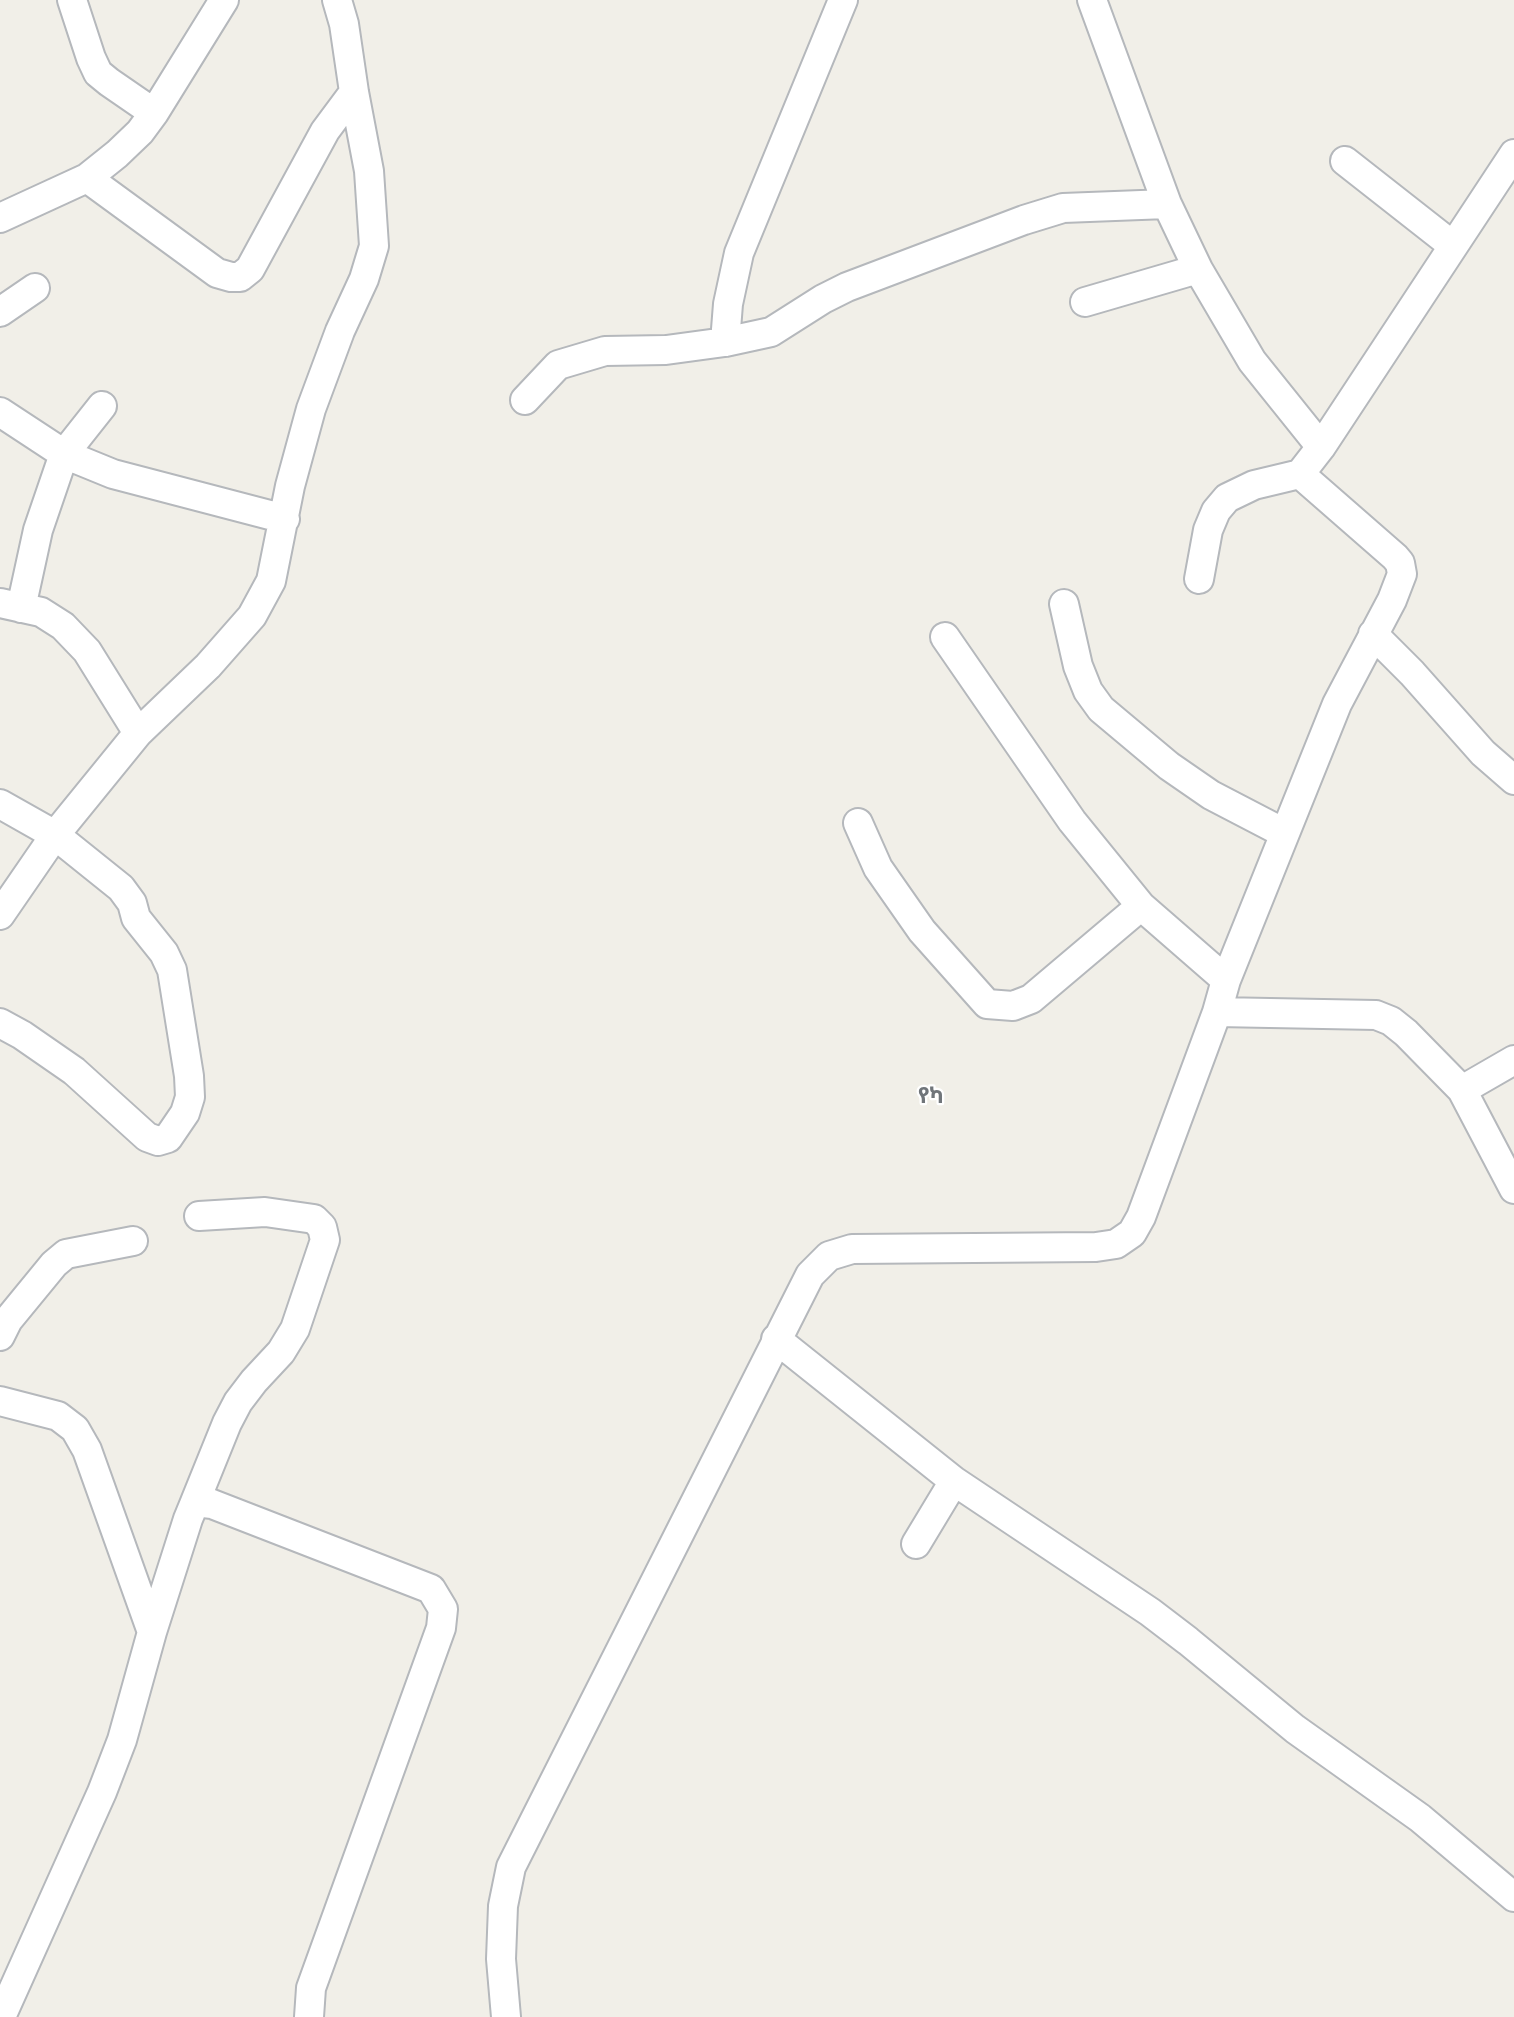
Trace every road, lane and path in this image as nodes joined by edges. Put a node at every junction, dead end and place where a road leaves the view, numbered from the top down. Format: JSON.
{"nodes":[{"id":1,"x":72,"y":0,"type":"edge"},
{"id":2,"x":224,"y":0,"type":"edge"},
{"id":3,"x":337,"y":0,"type":"edge"},
{"id":4,"x":843,"y":0,"type":"edge"},
{"id":5,"x":1092,"y":0,"type":"edge"},
{"id":6,"x":354,"y":92,"type":"junction"},
{"id":7,"x":154,"y":113,"type":"junction"},
{"id":8,"x":1514,"y":154,"type":"edge"},
{"id":9,"x":1344,"y":161,"type":"dead end"},
{"id":10,"x":87,"y":178,"type":"junction"},
{"id":11,"x":1167,"y":204,"type":"junction"},
{"id":12,"x":0,"y":218,"type":"edge"},
{"id":13,"x":1452,"y":245,"type":"junction"},
{"id":14,"x":1198,"y":269,"type":"junction"},
{"id":15,"x":35,"y":288,"type":"dead end"},
{"id":16,"x":1085,"y":302,"type":"dead end"},
{"id":17,"x":0,"y":312,"type":"edge"},
{"id":18,"x":725,"y":342,"type":"junction"},
{"id":19,"x":525,"y":400,"type":"dead end"},
{"id":20,"x":102,"y":406,"type":"dead end"},
{"id":21,"x":0,"y":412,"type":"edge"},
{"id":22,"x":1321,"y":447,"type":"junction"},
{"id":23,"x":64,"y":453,"type":"junction"},
{"id":24,"x":1300,"y":474,"type":"junction"},
{"id":25,"x":285,"y":519,"type":"junction"},
{"id":26,"x":1199,"y":579,"type":"dead end"},
{"id":27,"x":1064,"y":604,"type":"dead end"},
{"id":28,"x":10,"y":606,"type":"edge"},
{"id":29,"x":1373,"y":634,"type":"junction"},
{"id":30,"x":945,"y":637,"type":"dead end"},
{"id":31,"x":138,"y":734,"type":"junction"},
{"id":32,"x":1514,"y":780,"type":"edge"},
{"id":33,"x":0,"y":804,"type":"edge"},
{"id":34,"x":858,"y":823,"type":"dead end"},
{"id":35,"x":1284,"y":833,"type":"junction"},
{"id":36,"x":55,"y":835,"type":"junction"},
{"id":37,"x":1141,"y":906,"type":"junction"},
{"id":38,"x":0,"y":915,"type":"edge"},
{"id":39,"x":1226,"y":980,"type":"junction"},
{"id":40,"x":1217,"y":1012,"type":"junction"},
{"id":41,"x":0,"y":1023,"type":"edge"},
{"id":42,"x":1514,"y":1060,"type":"edge"},
{"id":43,"x":1462,"y":1090,"type":"junction"},
{"id":44,"x":1514,"y":1189,"type":"edge"},
{"id":45,"x":199,"y":1216,"type":"dead end"},
{"id":46,"x":133,"y":1241,"type":"dead end"},
{"id":47,"x":0,"y":1336,"type":"edge"},
{"id":48,"x":777,"y":1339,"type":"junction"},
{"id":49,"x":0,"y":1401,"type":"edge"},
{"id":50,"x":954,"y":1481,"type":"junction"},
{"id":51,"x":195,"y":1502,"type":"junction"},
{"id":52,"x":916,"y":1544,"type":"dead end"},
{"id":53,"x":152,"y":1632,"type":"junction"},
{"id":54,"x":1514,"y":1898,"type":"edge"},
{"id":55,"x":1,"y":2017,"type":"edge"},
{"id":56,"x":309,"y":2017,"type":"edge"},
{"id":57,"x":506,"y":2017,"type":"edge"}],
"edges":[{"from":1,"to":7,"type":"street"},
{"from":2,"to":7,"type":"street"},
{"from":3,"to":6,"type":"street"},
{"from":4,"to":18,"type":"street"},
{"from":5,"to":11,"type":"street"},
{"from":6,"to":10,"type":"street"},
{"from":6,"to":25,"type":"street"},
{"from":7,"to":10,"type":"street"},
{"from":8,"to":13,"type":"street"},
{"from":9,"to":13,"type":"street"},
{"from":10,"to":12,"type":"street"},
{"from":11,"to":14,"type":"street"},
{"from":11,"to":18,"type":"street"},
{"from":13,"to":22,"type":"street"},
{"from":14,"to":16,"type":"street"},
{"from":14,"to":22,"type":"street"},
{"from":15,"to":17,"type":"street"},
{"from":18,"to":19,"type":"street"},
{"from":20,"to":23,"type":"street"},
{"from":21,"to":23,"type":"street"},
{"from":22,"to":24,"type":"street"},
{"from":23,"to":25,"type":"street"},
{"from":23,"to":28,"type":"street"},
{"from":24,"to":26,"type":"street"},
{"from":24,"to":29,"type":"street"},
{"from":25,"to":31,"type":"street"},
{"from":27,"to":35,"type":"street"},
{"from":28,"to":31,"type":"street"},
{"from":29,"to":32,"type":"street"},
{"from":29,"to":35,"type":"street"},
{"from":30,"to":37,"type":"street"},
{"from":31,"to":36,"type":"street"},
{"from":33,"to":36,"type":"street"},
{"from":34,"to":37,"type":"street"},
{"from":35,"to":39,"type":"street"},
{"from":36,"to":38,"type":"street"},
{"from":36,"to":41,"type":"street"},
{"from":37,"to":39,"type":"street"},
{"from":39,"to":40,"type":"street"},
{"from":40,"to":43,"type":"street"},
{"from":40,"to":48,"type":"street"},
{"from":42,"to":43,"type":"street"},
{"from":43,"to":44,"type":"street"},
{"from":45,"to":51,"type":"street"},
{"from":46,"to":47,"type":"street"},
{"from":48,"to":50,"type":"street"},
{"from":48,"to":57,"type":"street"},
{"from":49,"to":53,"type":"street"},
{"from":50,"to":52,"type":"street"},
{"from":50,"to":54,"type":"street"},
{"from":51,"to":53,"type":"street"},
{"from":51,"to":56,"type":"street"},
{"from":53,"to":55,"type":"street"}]}
